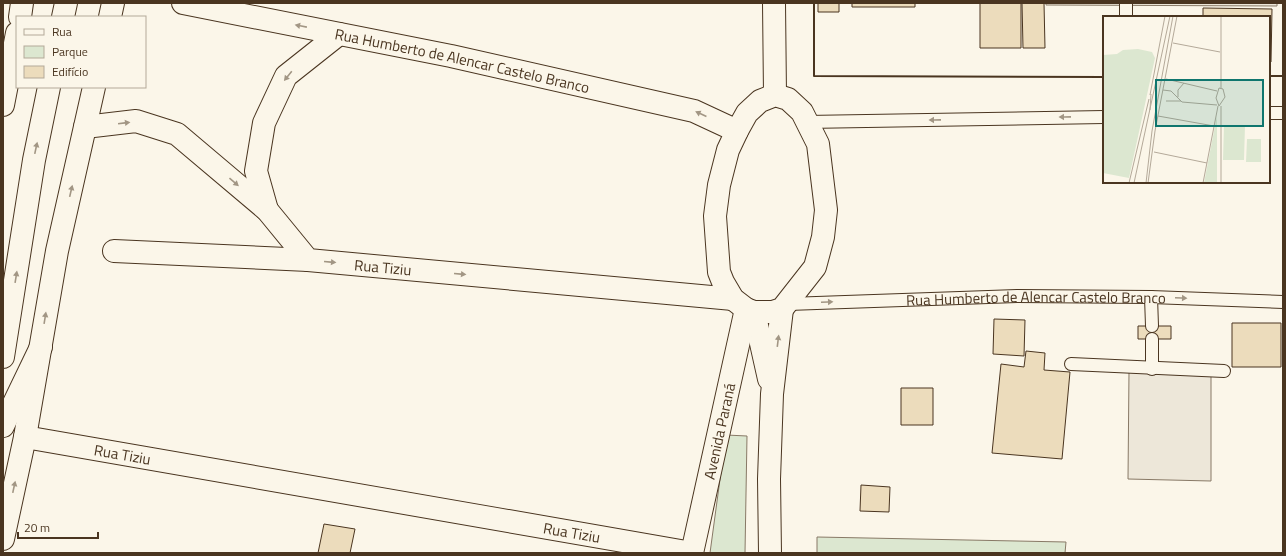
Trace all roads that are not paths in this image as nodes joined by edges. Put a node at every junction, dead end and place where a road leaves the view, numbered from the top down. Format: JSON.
{"nodes":[{"id":1,"x":22,"y":3,"type":"edge"},
{"id":2,"x":66,"y":3,"type":"edge"},
{"id":3,"x":114,"y":3,"type":"edge"},
{"id":4,"x":183,"y":3,"type":"edge"},
{"id":5,"x":774,"y":3,"type":"edge"},
{"id":6,"x":1126,"y":3,"type":"edge"},
{"id":7,"x":20,"y":16,"type":"edge"},
{"id":8,"x":64,"y":16,"type":"edge"},
{"id":9,"x":110,"y":16,"type":"edge"},
{"id":10,"x":1126,"y":16,"type":"edge"},
{"id":11,"x":339,"y":34,"type":"junction"},
{"id":12,"x":16,"y":39,"type":"edge"},
{"id":13,"x":49,"y":88,"type":"edge"},
{"id":14,"x":94,"y":88,"type":"edge"},
{"id":15,"x":775,"y":95,"type":"junction"},
{"id":16,"x":3,"y":105,"type":"edge"},
{"id":17,"x":1283,"y":113,"type":"edge"},
{"id":18,"x":1270,"y":114,"type":"edge"},
{"id":19,"x":1103,"y":117,"type":"edge"},
{"id":20,"x":806,"y":122,"type":"junction"},
{"id":21,"x":85,"y":127,"type":"junction"},
{"id":22,"x":737,"y":130,"type":"junction"},
{"id":23,"x":267,"y":210,"type":"junction"},
{"id":24,"x":114,"y":251,"type":"dead end"},
{"id":25,"x":308,"y":260,"type":"junction"},
{"id":26,"x":1151,"y":297,"type":"junction"},
{"id":27,"x":1283,"y":302,"type":"edge"},
{"id":28,"x":785,"y":306,"type":"junction"},
{"id":29,"x":744,"y":307,"type":"junction"},
{"id":30,"x":1152,"y":326,"type":"dead end"},
{"id":31,"x":1152,"y":339,"type":"dead end"},
{"id":32,"x":41,"y":347,"type":"junction"},
{"id":33,"x":3,"y":357,"type":"edge"},
{"id":34,"x":1071,"y":364,"type":"dead end"},
{"id":35,"x":1152,"y":369,"type":"junction"},
{"id":36,"x":1224,"y":370,"type":"dead end"},
{"id":37,"x":772,"y":394,"type":"junction"},
{"id":38,"x":3,"y":426,"type":"edge"},
{"id":39,"x":25,"y":437,"type":"junction"},
{"id":40,"x":3,"y":539,"type":"edge"},
{"id":41,"x":692,"y":553,"type":"edge"},
{"id":42,"x":770,"y":553,"type":"edge"}],
"edges":[{"from":1,"to":7,"type":"street"},
{"from":2,"to":8,"type":"street"},
{"from":3,"to":9,"type":"street"},
{"from":11,"to":4,"type":"street","name":"Rua Humberto de Alencar Castelo Branco","one_way":true},
{"from":5,"to":15,"type":"street"},
{"from":6,"to":10,"type":"lane"},
{"from":22,"to":11,"type":"street","name":"Rua Humberto de Alencar Castelo Branco","one_way":true},
{"from":11,"to":23,"type":"street","one_way":true},
{"from":12,"to":16,"type":"street"},
{"from":33,"to":13,"type":"street","one_way":true},
{"from":14,"to":21,"type":"street"},
{"from":15,"to":20,"type":"street"},
{"from":15,"to":22,"type":"street"},
{"from":17,"to":18,"type":"lane"},
{"from":19,"to":20,"type":"lane","one_way":true},
{"from":20,"to":28,"type":"street"},
{"from":21,"to":23,"type":"street","one_way":true},
{"from":32,"to":21,"type":"street","one_way":true},
{"from":22,"to":29,"type":"street"},
{"from":23,"to":25,"type":"street"},
{"from":24,"to":25,"type":"street","name":"Rua Tiziu"},
{"from":25,"to":29,"type":"street","name":"Rua Tiziu","one_way":true},
{"from":26,"to":27,"type":"lane","name":"Rua Humberto de Alencar Castelo Branco","one_way":true},
{"from":28,"to":26,"type":"lane","name":"Rua Humberto de Alencar Castelo Branco","one_way":true},
{"from":26,"to":30,"type":"lane"},
{"from":28,"to":29,"type":"street","name":"Rua Tiziu"},
{"from":37,"to":28,"type":"street","one_way":true},
{"from":29,"to":37,"type":"street"},
{"from":29,"to":41,"type":"street","name":"Avenida Paraná"},
{"from":31,"to":35,"type":"lane"},
{"from":32,"to":38,"type":"street"},
{"from":32,"to":39,"type":"street"},
{"from":34,"to":35,"type":"lane"},
{"from":35,"to":36,"type":"lane"},
{"from":37,"to":42,"type":"street"},
{"from":40,"to":39,"type":"street","one_way":true},
{"from":39,"to":41,"type":"street","name":"Rua Tiziu"}]}
